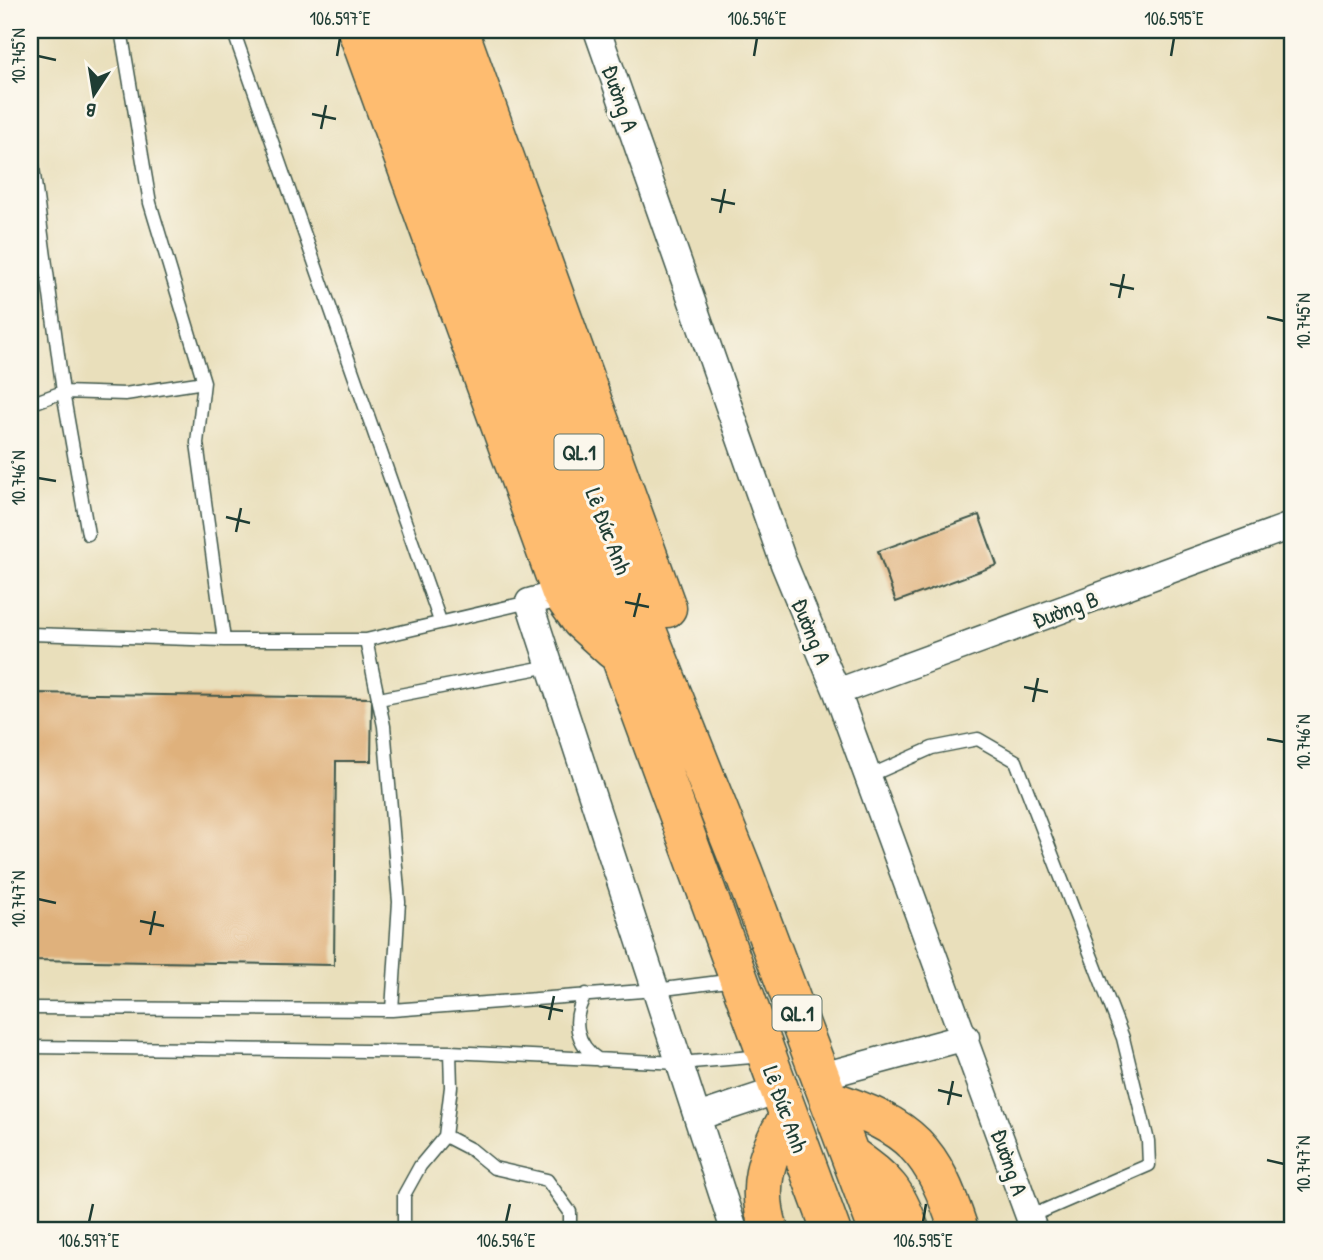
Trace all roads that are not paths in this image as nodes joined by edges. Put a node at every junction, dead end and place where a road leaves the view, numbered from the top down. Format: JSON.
{"nodes":[{"id":1,"x":121,"y":30,"type":"edge"},
{"id":2,"x":233,"y":30,"type":"edge"},
{"id":3,"x":357,"y":30,"type":"edge"},
{"id":4,"x":390,"y":30,"type":"edge"},
{"id":5,"x":427,"y":30,"type":"edge"},
{"id":6,"x":459,"y":30,"type":"edge"},
{"id":7,"x":597,"y":30,"type":"edge"},
{"id":8,"x":30,"y":145,"type":"edge"},
{"id":9,"x":204,"y":382,"type":"junction"},
{"id":10,"x":63,"y":392,"type":"junction"},
{"id":11,"x":30,"y":404,"type":"edge"},
{"id":12,"x":1293,"y":525,"type":"edge"},
{"id":13,"x":88,"y":534,"type":"dead end"},
{"id":14,"x":575,"y":537,"type":"junction"},
{"id":15,"x":545,"y":598,"type":"junction"},
{"id":16,"x":440,"y":621,"type":"junction"},
{"id":17,"x":30,"y":634,"type":"edge"},
{"id":18,"x":224,"y":640,"type":"junction"},
{"id":19,"x":366,"y":640,"type":"junction"},
{"id":20,"x":621,"y":657,"type":"junction"},
{"id":21,"x":550,"y":666,"type":"junction"},
{"id":22,"x":837,"y":692,"type":"junction"},
{"id":23,"x":379,"y":699,"type":"junction"},
{"id":24,"x":869,"y":776,"type":"junction"},
{"id":25,"x":743,"y":871,"type":"junction"},
{"id":26,"x":739,"y":979,"type":"junction"},
{"id":27,"x":656,"y":990,"type":"junction"},
{"id":28,"x":586,"y":994,"type":"junction"},
{"id":29,"x":30,"y":1008,"type":"edge"},
{"id":30,"x":393,"y":1010,"type":"junction"},
{"id":31,"x":966,"y":1037,"type":"junction"},
{"id":32,"x":30,"y":1047,"type":"edge"},
{"id":33,"x":450,"y":1052,"type":"junction"},
{"id":34,"x":601,"y":1061,"type":"junction"},
{"id":35,"x":679,"y":1063,"type":"junction"},
{"id":36,"x":778,"y":1087,"type":"junction"},
{"id":37,"x":826,"y":1088,"type":"junction"},
{"id":38,"x":697,"y":1117,"type":"junction"},
{"id":39,"x":445,"y":1136,"type":"junction"},
{"id":40,"x":851,"y":1155,"type":"junction"},
{"id":41,"x":807,"y":1166,"type":"junction"},
{"id":42,"x":1032,"y":1223,"type":"edge"},
{"id":43,"x":404,"y":1230,"type":"edge"},
{"id":44,"x":570,"y":1230,"type":"edge"},
{"id":45,"x":734,"y":1230,"type":"edge"},
{"id":46,"x":769,"y":1230,"type":"edge"},
{"id":47,"x":803,"y":1230,"type":"edge"},
{"id":48,"x":831,"y":1230,"type":"edge"},
{"id":49,"x":878,"y":1230,"type":"edge"},
{"id":50,"x":910,"y":1230,"type":"edge"},
{"id":51,"x":959,"y":1230,"type":"edge"}],
"edges":[{"from":1,"to":9,"type":"lane"},
{"from":2,"to":16,"type":"lane"},
{"from":3,"to":15,"type":"highway","name":"Lê Đức Anh","number":"QL.1"},
{"from":4,"to":14,"type":"highway","name":"Lê Đức Anh","number":"QL.1"},
{"from":5,"to":25,"type":"highway","name":"Lê Đức Anh","number":"QL.1"},
{"from":6,"to":25,"type":"highway","name":"Lê Đức Anh","number":"QL.1"},
{"from":7,"to":22,"type":"street","name":"Đường A"},
{"from":8,"to":10,"type":"lane"},
{"from":9,"to":10,"type":"lane"},
{"from":9,"to":18,"type":"lane"},
{"from":10,"to":11,"type":"lane"},
{"from":10,"to":13,"type":"lane"},
{"from":12,"to":22,"type":"street","name":"Đường B"},
{"from":14,"to":15,"type":"highway"},
{"from":14,"to":20,"type":"highway","name":"Lê Đức Anh","number":"QL.1"},
{"from":15,"to":16,"type":"lane"},
{"from":15,"to":20,"type":"highway","name":"Lê Đức Anh","number":"QL.1"},
{"from":15,"to":21,"type":"street"},
{"from":16,"to":19,"type":"lane"},
{"from":17,"to":18,"type":"lane"},
{"from":18,"to":19,"type":"lane"},
{"from":19,"to":23,"type":"lane"},
{"from":20,"to":26,"type":"highway","name":"Lê Đức Anh","number":"QL.1"},
{"from":21,"to":23,"type":"lane"},
{"from":21,"to":27,"type":"street"},
{"from":22,"to":24,"type":"street","name":"Đường A"},
{"from":23,"to":30,"type":"lane"},
{"from":24,"to":31,"type":"street","name":"Đường A"},
{"from":24,"to":42,"type":"lane"},
{"from":25,"to":37,"type":"highway","name":"Lê Đức Anh","number":"QL.1"},
{"from":26,"to":27,"type":"lane"},
{"from":26,"to":36,"type":"highway","name":"Lê Đức Anh","number":"QL.1"},
{"from":27,"to":28,"type":"lane"},
{"from":27,"to":35,"type":"street"},
{"from":28,"to":30,"type":"lane"},
{"from":28,"to":34,"type":"lane"},
{"from":29,"to":30,"type":"lane"},
{"from":31,"to":37,"type":"street"},
{"from":31,"to":42,"type":"street","name":"Đường A"},
{"from":32,"to":33,"type":"lane"},
{"from":33,"to":34,"type":"lane"},
{"from":33,"to":39,"type":"lane"},
{"from":34,"to":35,"type":"lane"},
{"from":35,"to":36,"type":"lane"},
{"from":35,"to":38,"type":"street"},
{"from":36,"to":38,"type":"street"},
{"from":36,"to":41,"type":"highway","name":"Lê Đức Anh","number":"QL.1"},
{"from":36,"to":46,"type":"highway"},
{"from":37,"to":40,"type":"highway","name":"Lê Đức Anh","number":"QL.1"},
{"from":37,"to":51,"type":"highway"},
{"from":38,"to":45,"type":"street"},
{"from":39,"to":43,"type":"lane"},
{"from":39,"to":44,"type":"lane"},
{"from":40,"to":49,"type":"highway","name":"Lê Đức Anh","number":"QL.1"},
{"from":40,"to":50,"type":"highway"},
{"from":41,"to":47,"type":"highway","name":"Lê Đức Anh"},
{"from":41,"to":48,"type":"highway","name":"Lê Đức Anh","number":"QL.1"}]}
